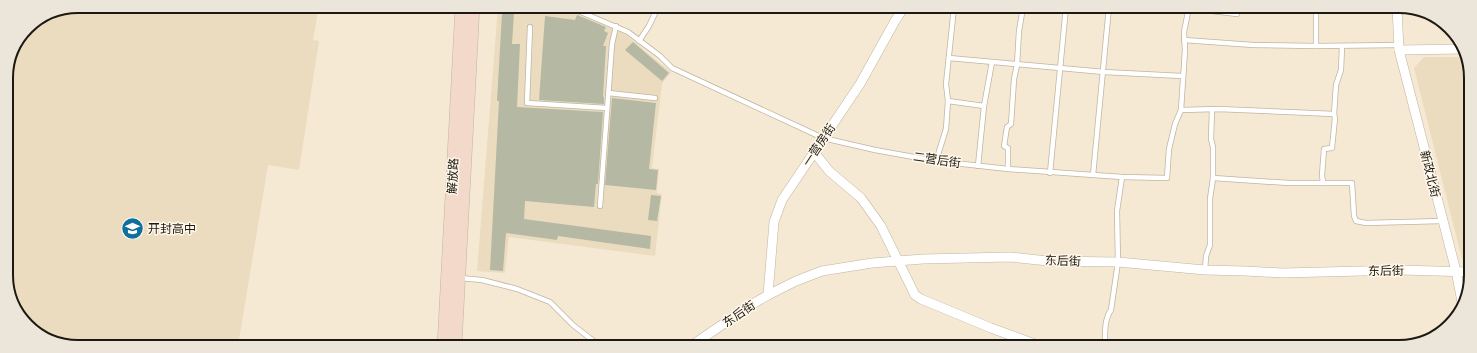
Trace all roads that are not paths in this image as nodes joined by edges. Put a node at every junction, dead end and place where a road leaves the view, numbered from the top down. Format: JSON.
{"nodes":[{"id":1,"x":462,"y":13,"type":"edge"},
{"id":2,"x":473,"y":13,"type":"edge"},
{"id":3,"x":585,"y":13,"type":"edge"},
{"id":4,"x":655,"y":13,"type":"edge"},
{"id":5,"x":900,"y":13,"type":"edge"},
{"id":6,"x":953,"y":13,"type":"edge"},
{"id":7,"x":1022,"y":13,"type":"edge"},
{"id":8,"x":1065,"y":13,"type":"edge"},
{"id":9,"x":1109,"y":13,"type":"edge"},
{"id":10,"x":1187,"y":13,"type":"edge"},
{"id":11,"x":1229,"y":13,"type":"edge"},
{"id":12,"x":1316,"y":13,"type":"edge"},
{"id":13,"x":1397,"y":13,"type":"edge"},
{"id":14,"x":1237,"y":14,"type":"dead end"},
{"id":15,"x":616,"y":26,"type":"junction"},
{"id":16,"x":530,"y":27,"type":"dead end"},
{"id":17,"x":1184,"y":40,"type":"junction"},
{"id":18,"x":639,"y":41,"type":"junction"},
{"id":19,"x":1316,"y":46,"type":"junction"},
{"id":20,"x":1342,"y":46,"type":"junction"},
{"id":21,"x":1399,"y":48,"type":"junction"},
{"id":22,"x":1457,"y":49,"type":"edge"},
{"id":23,"x":949,"y":58,"type":"junction"},
{"id":24,"x":992,"y":62,"type":"junction"},
{"id":25,"x":1017,"y":65,"type":"junction"},
{"id":26,"x":1060,"y":69,"type":"junction"},
{"id":27,"x":1104,"y":72,"type":"junction"},
{"id":28,"x":1182,"y":76,"type":"junction"},
{"id":29,"x":608,"y":93,"type":"junction"},
{"id":30,"x":655,"y":98,"type":"dead end"},
{"id":31,"x":948,"y":101,"type":"junction"},
{"id":32,"x":984,"y":106,"type":"junction"},
{"id":33,"x":607,"y":108,"type":"junction"},
{"id":34,"x":1212,"y":109,"type":"junction"},
{"id":35,"x":1181,"y":110,"type":"junction"},
{"id":36,"x":1334,"y":114,"type":"junction"},
{"id":37,"x":824,"y":138,"type":"junction"},
{"id":38,"x":814,"y":152,"type":"junction"},
{"id":39,"x":936,"y":161,"type":"junction"},
{"id":40,"x":978,"y":166,"type":"junction"},
{"id":41,"x":1008,"y":169,"type":"junction"},
{"id":42,"x":1050,"y":173,"type":"junction"},
{"id":43,"x":1093,"y":175,"type":"junction"},
{"id":44,"x":1122,"y":177,"type":"junction"},
{"id":45,"x":1213,"y":178,"type":"junction"},
{"id":46,"x":1323,"y":183,"type":"junction"},
{"id":47,"x":600,"y":206,"type":"dead end"},
{"id":48,"x":1442,"y":221,"type":"junction"},
{"id":49,"x":899,"y":262,"type":"junction"},
{"id":50,"x":1118,"y":262,"type":"junction"},
{"id":51,"x":1205,"y":270,"type":"junction"},
{"id":52,"x":1456,"y":271,"type":"junction"},
{"id":53,"x":1464,"y":272,"type":"edge"},
{"id":54,"x":458,"y":278,"type":"junction"},
{"id":55,"x":768,"y":295,"type":"junction"},
{"id":56,"x":1461,"y":295,"type":"edge"},
{"id":57,"x":444,"y":340,"type":"edge"},
{"id":58,"x":455,"y":340,"type":"edge"},
{"id":59,"x":593,"y":340,"type":"edge"},
{"id":60,"x":700,"y":340,"type":"edge"},
{"id":61,"x":1025,"y":340,"type":"edge"},
{"id":62,"x":1106,"y":340,"type":"edge"}],
"edges":[{"from":1,"to":57,"type":"main road","name":"解放路"},
{"from":2,"to":54,"type":"main road","name":"解放路"},
{"from":3,"to":15,"type":"lane","name":"二营后街"},
{"from":4,"to":18,"type":"lane"},
{"from":5,"to":37,"type":"street","name":"一营房街"},
{"from":6,"to":23,"type":"lane"},
{"from":7,"to":25,"type":"lane"},
{"from":8,"to":26,"type":"lane"},
{"from":9,"to":27,"type":"lane"},
{"from":10,"to":17,"type":"lane","name":"二营后街"},
{"from":11,"to":14,"type":"lane"},
{"from":12,"to":19,"type":"lane"},
{"from":13,"to":21,"type":"street","name":"新政北街"},
{"from":15,"to":18,"type":"lane","name":"二营后街"},
{"from":15,"to":29,"type":"lane"},
{"from":16,"to":33,"type":"lane"},
{"from":17,"to":19,"type":"lane"},
{"from":17,"to":28,"type":"lane","name":"二营后街"},
{"from":18,"to":37,"type":"lane","name":"二营后街"},
{"from":19,"to":20,"type":"lane"},
{"from":20,"to":21,"type":"lane"},
{"from":20,"to":36,"type":"lane"},
{"from":21,"to":22,"type":"street"},
{"from":21,"to":48,"type":"street","name":"新政北街"},
{"from":23,"to":24,"type":"lane"},
{"from":23,"to":31,"type":"lane"},
{"from":24,"to":25,"type":"lane"},
{"from":24,"to":32,"type":"lane"},
{"from":25,"to":26,"type":"lane"},
{"from":25,"to":41,"type":"lane"},
{"from":26,"to":27,"type":"lane"},
{"from":26,"to":42,"type":"lane"},
{"from":27,"to":28,"type":"lane"},
{"from":27,"to":43,"type":"lane"},
{"from":28,"to":35,"type":"lane","name":"二营后街"},
{"from":29,"to":30,"type":"lane"},
{"from":29,"to":33,"type":"lane"},
{"from":31,"to":32,"type":"lane"},
{"from":31,"to":39,"type":"lane"},
{"from":32,"to":40,"type":"lane"},
{"from":33,"to":47,"type":"lane"},
{"from":34,"to":35,"type":"lane"},
{"from":34,"to":36,"type":"lane"},
{"from":34,"to":45,"type":"lane"},
{"from":35,"to":44,"type":"lane","name":"二营后街"},
{"from":36,"to":46,"type":"lane"},
{"from":37,"to":38,"type":"street","name":"一营房街"},
{"from":37,"to":39,"type":"lane","name":"二营后街"},
{"from":38,"to":49,"type":"street"},
{"from":38,"to":55,"type":"street","name":"一营房街"},
{"from":39,"to":40,"type":"lane","name":"二营后街"},
{"from":40,"to":41,"type":"lane","name":"二营后街"},
{"from":41,"to":42,"type":"lane","name":"二营后街"},
{"from":42,"to":43,"type":"lane","name":"二营后街"},
{"from":43,"to":44,"type":"lane","name":"二营后街"},
{"from":44,"to":50,"type":"lane"},
{"from":45,"to":46,"type":"lane"},
{"from":45,"to":51,"type":"lane"},
{"from":46,"to":48,"type":"lane"},
{"from":48,"to":52,"type":"street","name":"新政北街"},
{"from":49,"to":50,"type":"street","name":"东后街"},
{"from":49,"to":55,"type":"street","name":"东后街"},
{"from":49,"to":61,"type":"street"},
{"from":50,"to":51,"type":"street","name":"东后街"},
{"from":50,"to":62,"type":"lane"},
{"from":51,"to":52,"type":"street","name":"东后街"},
{"from":52,"to":53,"type":"street","name":"东后街"},
{"from":52,"to":56,"type":"street","name":"新政北街"},
{"from":54,"to":58,"type":"main road","name":"解放路"},
{"from":54,"to":59,"type":"lane"},
{"from":55,"to":60,"type":"street","name":"东后街"}]}
